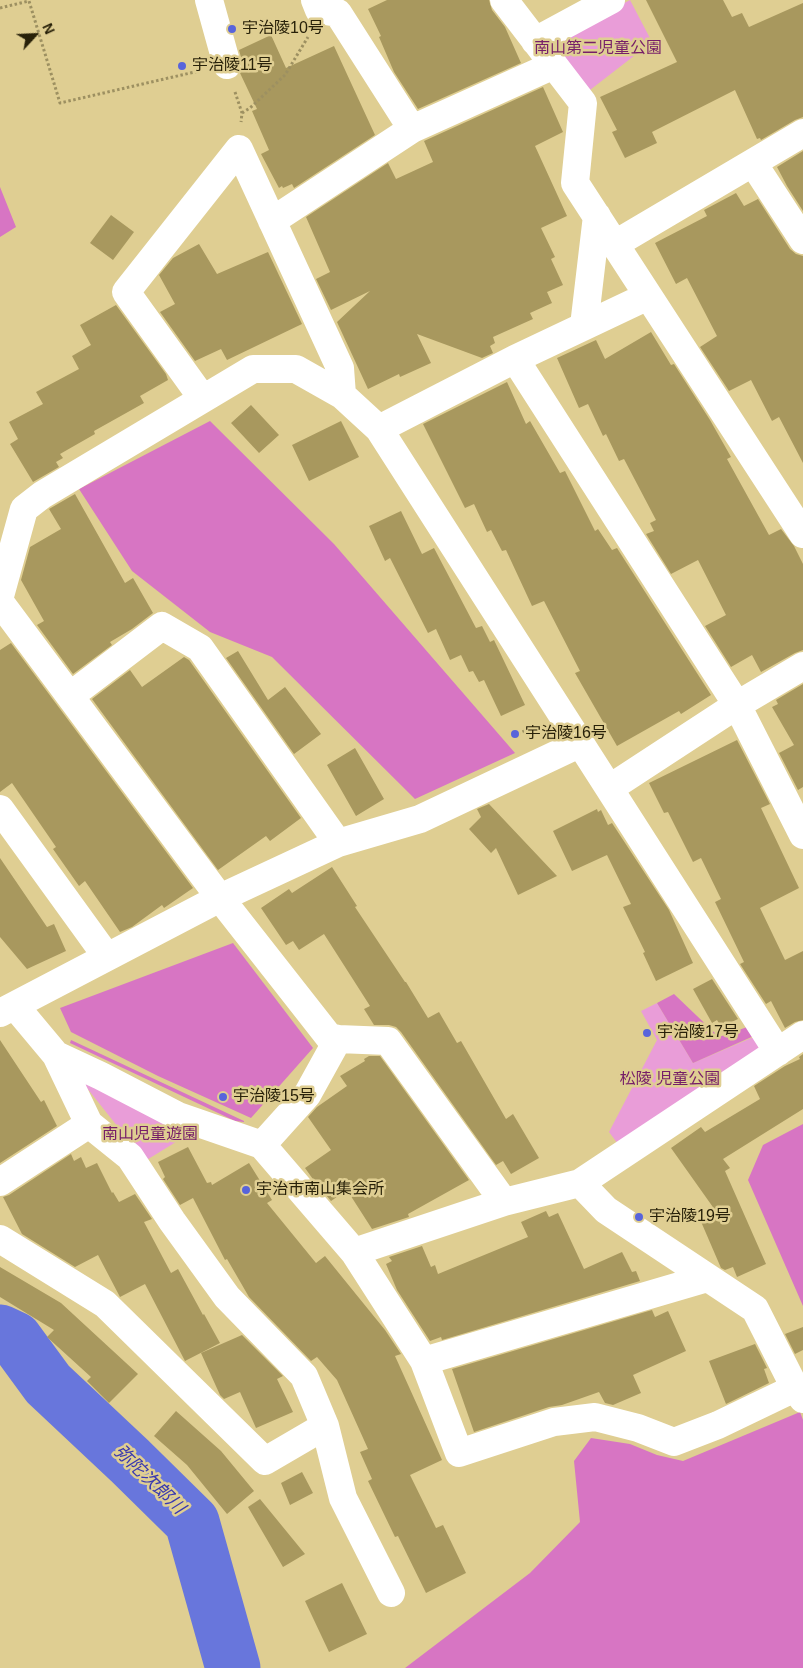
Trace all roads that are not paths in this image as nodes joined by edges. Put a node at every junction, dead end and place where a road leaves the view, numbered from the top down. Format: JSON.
{"nodes":[{"id":1,"x":209,"y":0,"type":"edge"},
{"id":2,"x":504,"y":0,"type":"edge"},
{"id":3,"x":611,"y":0,"type":"edge"},
{"id":4,"x":332,"y":6,"type":"edge"},
{"id":5,"x":535,"y":41,"type":"junction"},
{"id":6,"x":554,"y":64,"type":"junction"},
{"id":7,"x":227,"y":65,"type":"road end"},
{"id":8,"x":412,"y":129,"type":"junction"},
{"id":9,"x":803,"y":133,"type":"edge"},
{"id":10,"x":753,"y":163,"type":"junction"},
{"id":11,"x":597,"y":216,"type":"junction"},
{"id":12,"x":272,"y":221,"type":"junction"},
{"id":13,"x":803,"y":240,"type":"edge"},
{"id":14,"x":615,"y":244,"type":"junction"},
{"id":15,"x":648,"y":296,"type":"junction"},
{"id":16,"x":584,"y":326,"type":"junction"},
{"id":17,"x":515,"y":359,"type":"junction"},
{"id":18,"x":342,"y":395,"type":"junction"},
{"id":19,"x":203,"y":399,"type":"junction"},
{"id":20,"x":379,"y":429,"type":"junction"},
{"id":21,"x":803,"y":534,"type":"edge"},
{"id":22,"x":0,"y":596,"type":"edge"},
{"id":23,"x":0,"y":602,"type":"edge"},
{"id":24,"x":803,"y":666,"type":"edge"},
{"id":25,"x":70,"y":696,"type":"junction"},
{"id":26,"x":736,"y":705,"type":"junction"},
{"id":27,"x":581,"y":743,"type":"junction"},
{"id":28,"x":610,"y":788,"type":"junction"},
{"id":29,"x":0,"y":809,"type":"edge"},
{"id":30,"x":803,"y":835,"type":"edge"},
{"id":31,"x":338,"y":843,"type":"junction"},
{"id":32,"x":220,"y":898,"type":"junction"},
{"id":33,"x":107,"y":957,"type":"junction"},
{"id":34,"x":7,"y":1009,"type":"edge"},
{"id":35,"x":803,"y":1035,"type":"edge"},
{"id":36,"x":338,"y":1039,"type":"junction"},
{"id":37,"x":778,"y":1052,"type":"junction"},
{"id":38,"x":56,"y":1055,"type":"junction"},
{"id":39,"x":89,"y":1124,"type":"junction"},
{"id":40,"x":262,"y":1145,"type":"junction"},
{"id":41,"x":0,"y":1182,"type":"edge"},
{"id":42,"x":580,"y":1183,"type":"junction"},
{"id":43,"x":504,"y":1202,"type":"junction"},
{"id":44,"x":0,"y":1238,"type":"edge"},
{"id":45,"x":354,"y":1252,"type":"junction"},
{"id":46,"x":707,"y":1278,"type":"junction"},
{"id":47,"x":424,"y":1361,"type":"junction"},
{"id":48,"x":799,"y":1393,"type":"edge"},
{"id":49,"x":326,"y":1426,"type":"junction"},
{"id":50,"x":392,"y":1593,"type":"dead end"}],
"edges":[{"from":1,"to":7,"type":"street"},
{"from":2,"to":5,"type":"street"},
{"from":3,"to":5,"type":"street"},
{"from":4,"to":8,"type":"street"},
{"from":5,"to":6,"type":"street"},
{"from":6,"to":8,"type":"street"},
{"from":6,"to":11,"type":"street"},
{"from":8,"to":12,"type":"street"},
{"from":9,"to":10,"type":"street"},
{"from":10,"to":13,"type":"street"},
{"from":10,"to":14,"type":"street"},
{"from":11,"to":14,"type":"street"},
{"from":11,"to":16,"type":"street"},
{"from":12,"to":18,"type":"street"},
{"from":12,"to":19,"type":"street"},
{"from":14,"to":15,"type":"street"},
{"from":15,"to":16,"type":"street"},
{"from":15,"to":21,"type":"street"},
{"from":16,"to":17,"type":"street"},
{"from":17,"to":20,"type":"street"},
{"from":17,"to":26,"type":"street"},
{"from":18,"to":19,"type":"street"},
{"from":18,"to":20,"type":"street"},
{"from":19,"to":22,"type":"street"},
{"from":20,"to":27,"type":"street"},
{"from":23,"to":25,"type":"street"},
{"from":24,"to":26,"type":"street"},
{"from":25,"to":31,"type":"street"},
{"from":25,"to":32,"type":"street"},
{"from":26,"to":28,"type":"street"},
{"from":26,"to":30,"type":"street"},
{"from":27,"to":28,"type":"street"},
{"from":27,"to":31,"type":"street"},
{"from":28,"to":37,"type":"street"},
{"from":29,"to":33,"type":"street"},
{"from":31,"to":32,"type":"street"},
{"from":32,"to":33,"type":"street"},
{"from":32,"to":36,"type":"street"},
{"from":33,"to":34,"type":"street"},
{"from":34,"to":38,"type":"street"},
{"from":35,"to":37,"type":"street"},
{"from":36,"to":40,"type":"street"},
{"from":36,"to":43,"type":"street"},
{"from":37,"to":42,"type":"street"},
{"from":38,"to":39,"type":"street"},
{"from":38,"to":40,"type":"street"},
{"from":39,"to":41,"type":"street"},
{"from":39,"to":49,"type":"street"},
{"from":40,"to":45,"type":"street"},
{"from":42,"to":43,"type":"street"},
{"from":42,"to":46,"type":"street"},
{"from":43,"to":45,"type":"street"},
{"from":44,"to":49,"type":"street"},
{"from":45,"to":47,"type":"street"},
{"from":46,"to":47,"type":"street"},
{"from":46,"to":48,"type":"street"},
{"from":47,"to":48,"type":"street"},
{"from":49,"to":50,"type":"street"}]}
